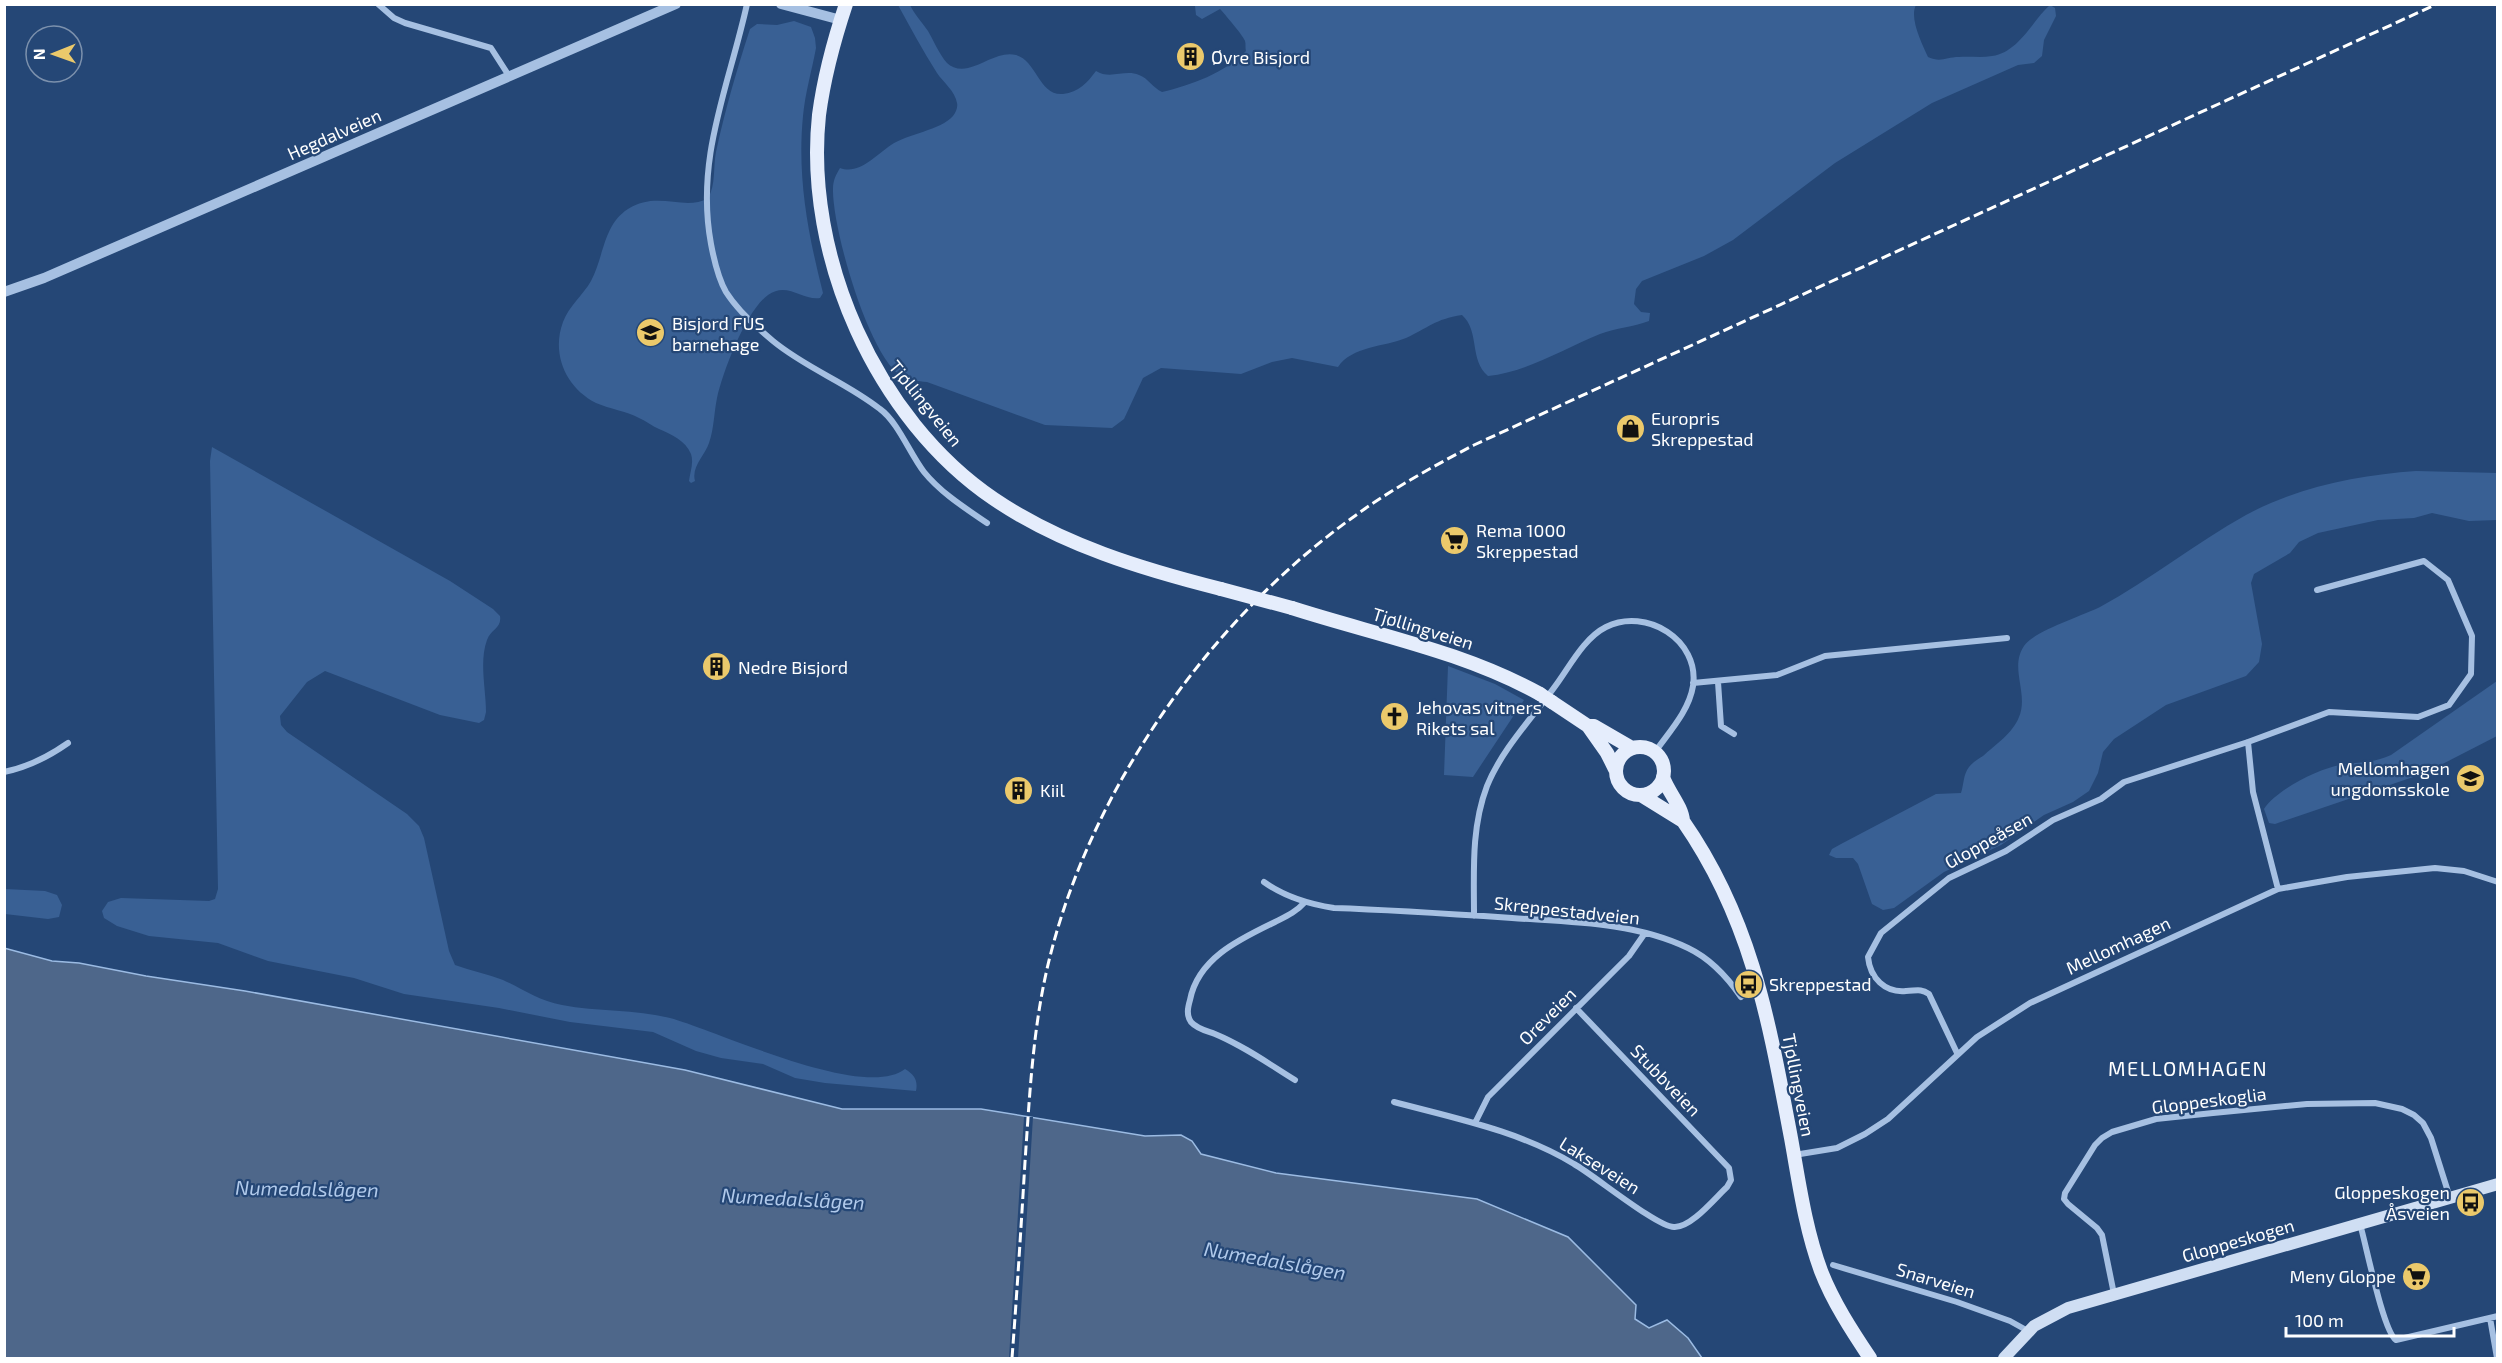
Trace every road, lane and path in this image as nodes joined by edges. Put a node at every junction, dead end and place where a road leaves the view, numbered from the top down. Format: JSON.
{"nodes":[{"id":1,"x":378,"y":4,"type":"edge"},
{"id":2,"x":676,"y":4,"type":"edge"},
{"id":3,"x":747,"y":4,"type":"edge"},
{"id":4,"x":782,"y":4,"type":"edge"},
{"id":5,"x":846,"y":4,"type":"edge"},
{"id":6,"x":841,"y":20,"type":"junction"},
{"id":7,"x":509,"y":76,"type":"junction"},
{"id":8,"x":4,"y":291,"type":"edge"},
{"id":9,"x":987,"y":523,"type":"dead end"},
{"id":10,"x":2317,"y":590,"type":"dead end"},
{"id":11,"x":2007,"y":638,"type":"dead end"},
{"id":12,"x":1718,"y":682,"type":"junction"},
{"id":13,"x":1693,"y":683,"type":"junction"},
{"id":14,"x":1588,"y":726,"type":"junction"},
{"id":15,"x":1734,"y":734,"type":"dead end"},
{"id":16,"x":2248,"y":742,"type":"junction"},
{"id":17,"x":68,"y":744,"type":"dead end"},
{"id":18,"x":1632,"y":748,"type":"junction"},
{"id":19,"x":1655,"y":752,"type":"junction"},
{"id":20,"x":1615,"y":769,"type":"junction"},
{"id":21,"x":4,"y":772,"type":"edge"},
{"id":22,"x":1663,"y":777,"type":"junction"},
{"id":23,"x":1641,"y":795,"type":"junction"},
{"id":24,"x":1683,"y":821,"type":"junction"},
{"id":25,"x":1264,"y":882,"type":"dead end"},
{"id":26,"x":2498,"y":882,"type":"edge"},
{"id":27,"x":2278,"y":890,"type":"junction"},
{"id":28,"x":1305,"y":902,"type":"junction"},
{"id":29,"x":1474,"y":916,"type":"junction"},
{"id":30,"x":1646,"y":933,"type":"junction"},
{"id":31,"x":1741,"y":997,"type":"dead end"},
{"id":32,"x":1576,"y":1008,"type":"junction"},
{"id":33,"x":1957,"y":1053,"type":"junction"},
{"id":34,"x":1295,"y":1080,"type":"dead end"},
{"id":35,"x":1394,"y":1102,"type":"dead end"},
{"id":36,"x":1475,"y":1123,"type":"junction"},
{"id":37,"x":1794,"y":1155,"type":"junction"},
{"id":38,"x":1731,"y":1174,"type":"joint"},
{"id":39,"x":2498,"y":1184,"type":"edge"},
{"id":40,"x":2450,"y":1198,"type":"junction"},
{"id":41,"x":2360,"y":1224,"type":"junction"},
{"id":42,"x":1833,"y":1265,"type":"dead end"},
{"id":43,"x":2114,"y":1294,"type":"junction"},
{"id":44,"x":2498,"y":1316,"type":"edge"},
{"id":45,"x":2490,"y":1318,"type":"junction"},
{"id":46,"x":2028,"y":1331,"type":"junction"},
{"id":47,"x":1870,"y":1359,"type":"edge"},
{"id":48,"x":2004,"y":1359,"type":"edge"},
{"id":49,"x":2497,"y":1359,"type":"edge"}],
"edges":[{"from":1,"to":7,"type":"street"},
{"from":2,"to":7,"type":"street","name":"Hegdalveien"},
{"from":3,"to":9,"type":"street"},
{"from":4,"to":6,"type":"street"},
{"from":5,"to":6,"type":"main road","name":"Tjøllingveien"},
{"from":6,"to":14,"type":"main road","name":"Tjøllingveien","bridge":true},
{"from":7,"to":8,"type":"street","name":"Hegdalveien"},
{"from":10,"to":16,"type":"street","name":"Gloppeåsen"},
{"from":11,"to":12,"type":"street"},
{"from":12,"to":13,"type":"street"},
{"from":12,"to":15,"type":"street"},
{"from":13,"to":19,"type":"street"},
{"from":13,"to":29,"type":"street","name":"Skreppestadveien"},
{"from":14,"to":18,"type":"main road","name":"Tjøllingveien"},
{"from":14,"to":20,"type":"main road","name":"Tjøllingveien"},
{"from":16,"to":27,"type":"street"},
{"from":16,"to":33,"type":"street","name":"Gloppeåsen"},
{"from":17,"to":21,"type":"street"},
{"from":18,"to":19,"type":"main road"},
{"from":18,"to":20,"type":"main road"},
{"from":19,"to":22,"type":"main road"},
{"from":20,"to":23,"type":"main road"},
{"from":22,"to":23,"type":"main road"},
{"from":22,"to":24,"type":"main road","name":"Tjøllingveien"},
{"from":23,"to":24,"type":"main road","name":"Tjøllingveien"},
{"from":24,"to":37,"type":"main road","name":"Tjøllingveien"},
{"from":25,"to":28,"type":"street","name":"Skreppestadveien"},
{"from":26,"to":27,"type":"street","name":"Mellomhagen"},
{"from":27,"to":33,"type":"street","name":"Mellomhagen"},
{"from":28,"to":29,"type":"street","name":"Skreppestadveien"},
{"from":28,"to":34,"type":"street"},
{"from":29,"to":30,"type":"street","name":"Skreppestadveien"},
{"from":30,"to":31,"type":"street","name":"Skreppestadveien"},
{"from":30,"to":32,"type":"street","name":"Oreveien"},
{"from":32,"to":36,"type":"street","name":"Oreveien"},
{"from":32,"to":38,"type":"street","name":"Stubbveien"},
{"from":33,"to":37,"type":"street","name":"Mellomhagen"},
{"from":35,"to":36,"type":"street","name":"Lakseveien"},
{"from":36,"to":38,"type":"street","name":"Lakseveien"},
{"from":37,"to":47,"type":"main road","name":"Tjøllingveien"},
{"from":39,"to":40,"type":"main road","name":"Gloppeskogen"},
{"from":40,"to":41,"type":"main road","name":"Gloppeskogen"},
{"from":40,"to":43,"type":"street","name":"Gloppeskoglia"},
{"from":41,"to":43,"type":"main road","name":"Gloppeskogen"},
{"from":41,"to":45,"type":"street"},
{"from":42,"to":46,"type":"street","name":"Snarveien"},
{"from":43,"to":46,"type":"main road","name":"Gloppeskogen"},
{"from":44,"to":45,"type":"street"},
{"from":45,"to":49,"type":"street"},
{"from":46,"to":48,"type":"main road","name":"Gloppeskogen"}]}
